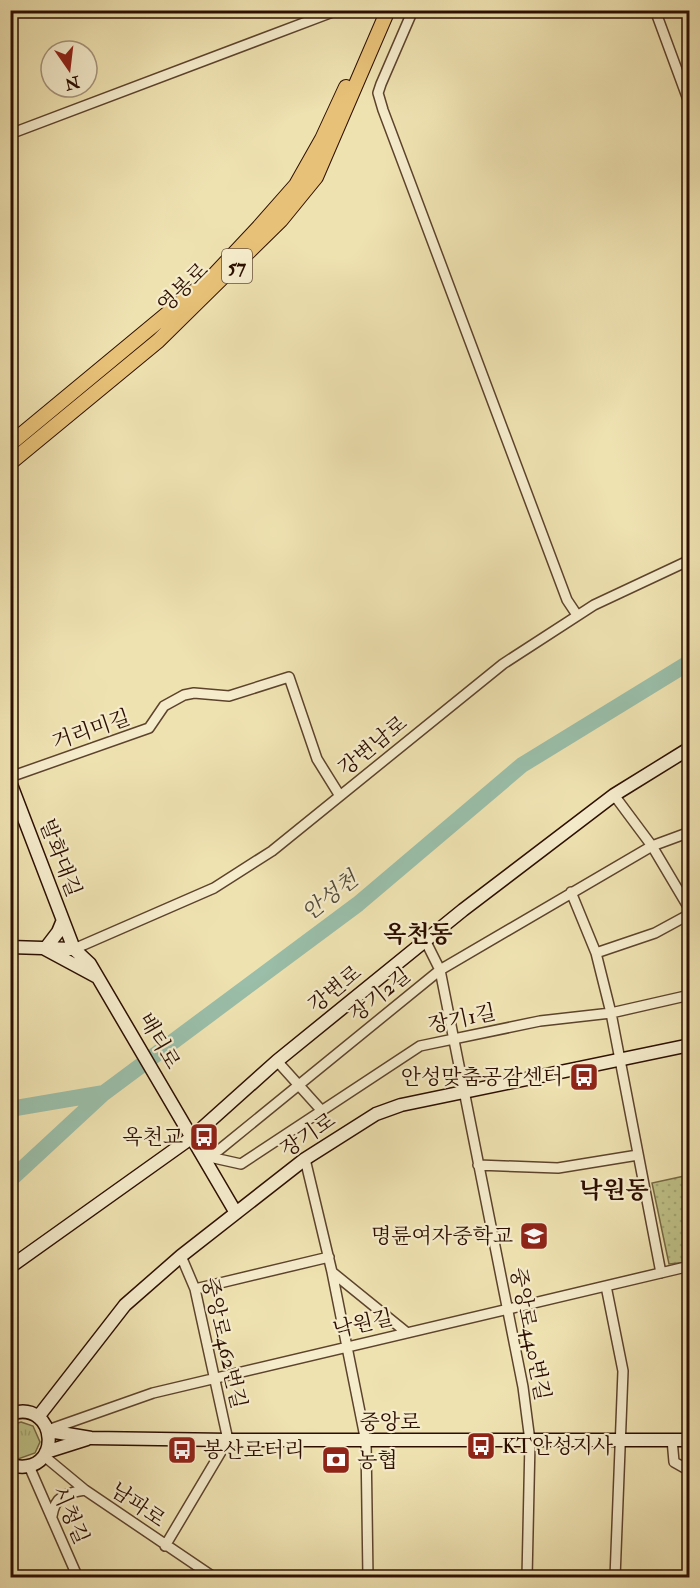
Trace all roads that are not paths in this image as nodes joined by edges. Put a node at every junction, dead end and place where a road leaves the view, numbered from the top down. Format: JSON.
{"nodes":[{"id":1,"x":338,"y":10,"type":"edge"},
{"id":2,"x":379,"y":10,"type":"edge"},
{"id":3,"x":387,"y":10,"type":"edge"},
{"id":4,"x":413,"y":10,"type":"edge"},
{"id":5,"x":655,"y":10,"type":"edge"},
{"id":6,"x":690,"y":105,"type":"edge"},
{"id":7,"x":10,"y":134,"type":"edge"},
{"id":8,"x":10,"y":444,"type":"edge"},
{"id":9,"x":10,"y":463,"type":"edge"},
{"id":10,"x":690,"y":560,"type":"edge"},
{"id":11,"x":577,"y":615,"type":"junction"},
{"id":12,"x":690,"y":748,"type":"edge"},
{"id":13,"x":10,"y":780,"type":"edge"},
{"id":14,"x":614,"y":795,"type":"junction"},
{"id":15,"x":340,"y":796,"type":"junction"},
{"id":16,"x":690,"y":832,"type":"edge"},
{"id":17,"x":652,"y":846,"type":"junction"},
{"id":18,"x":570,"y":892,"type":"junction"},
{"id":19,"x":690,"y":912,"type":"edge"},
{"id":20,"x":63,"y":920,"type":"junction"},
{"id":21,"x":425,"y":940,"type":"junction"},
{"id":22,"x":10,"y":947,"type":"edge"},
{"id":23,"x":45,"y":949,"type":"junction"},
{"id":24,"x":74,"y":949,"type":"junction"},
{"id":25,"x":596,"y":953,"type":"junction"},
{"id":26,"x":86,"y":967,"type":"junction"},
{"id":27,"x":440,"y":970,"type":"junction"},
{"id":28,"x":690,"y":995,"type":"edge"},
{"id":29,"x":611,"y":1013,"type":"junction"},
{"id":30,"x":454,"y":1040,"type":"junction"},
{"id":31,"x":690,"y":1045,"type":"edge"},
{"id":32,"x":619,"y":1060,"type":"junction"},
{"id":33,"x":277,"y":1061,"type":"junction"},
{"id":34,"x":296,"y":1084,"type":"junction"},
{"id":35,"x":463,"y":1092,"type":"junction"},
{"id":36,"x":322,"y":1111,"type":"junction"},
{"id":37,"x":190,"y":1135,"type":"junction"},
{"id":38,"x":202,"y":1155,"type":"junction"},
{"id":39,"x":638,"y":1155,"type":"junction"},
{"id":40,"x":305,"y":1159,"type":"junction"},
{"id":41,"x":478,"y":1165,"type":"junction"},
{"id":42,"x":236,"y":1213,"type":"junction"},
{"id":43,"x":182,"y":1256,"type":"junction"},
{"id":44,"x":329,"y":1257,"type":"junction"},
{"id":45,"x":690,"y":1266,"type":"edge"},
{"id":46,"x":10,"y":1268,"type":"edge"},
{"id":47,"x":332,"y":1272,"type":"junction"},
{"id":48,"x":661,"y":1273,"type":"junction"},
{"id":49,"x":606,"y":1286,"type":"junction"},
{"id":50,"x":195,"y":1288,"type":"junction"},
{"id":51,"x":507,"y":1308,"type":"junction"},
{"id":52,"x":406,"y":1332,"type":"junction"},
{"id":53,"x":348,"y":1345,"type":"junction"},
{"id":54,"x":214,"y":1377,"type":"junction"},
{"id":55,"x":10,"y":1414,"type":"edge"},
{"id":56,"x":38,"y":1417,"type":"junction"},
{"id":57,"x":48,"y":1431,"type":"junction"},
{"id":58,"x":91,"y":1438,"type":"junction"},
{"id":59,"x":672,"y":1439,"type":"junction"},
{"id":60,"x":228,"y":1440,"type":"junction"},
{"id":61,"x":690,"y":1440,"type":"edge"},
{"id":62,"x":530,"y":1441,"type":"junction"},
{"id":63,"x":366,"y":1442,"type":"junction"},
{"id":64,"x":620,"y":1442,"type":"junction"},
{"id":65,"x":45,"y":1454,"type":"junction"},
{"id":66,"x":10,"y":1465,"type":"edge"},
{"id":67,"x":29,"y":1466,"type":"junction"},
{"id":68,"x":690,"y":1471,"type":"edge"},
{"id":69,"x":85,"y":1490,"type":"junction"},
{"id":70,"x":52,"y":1518,"type":"junction"},
{"id":71,"x":165,"y":1546,"type":"junction"},
{"id":72,"x":690,"y":1577,"type":"edge"},
{"id":73,"x":78,"y":1578,"type":"edge"},
{"id":74,"x":215,"y":1578,"type":"edge"},
{"id":75,"x":275,"y":1578,"type":"edge"},
{"id":76,"x":366,"y":1578,"type":"edge"},
{"id":77,"x":527,"y":1578,"type":"edge"},
{"id":78,"x":615,"y":1578,"type":"edge"},
{"id":79,"x":669,"y":1578,"type":"edge"}],
"edges":[{"from":1,"to":7,"type":"street"},
{"from":2,"to":8,"type":"main road","name":"영봉로","number":"57"},
{"from":3,"to":9,"type":"main road","name":"영봉로","number":"57"},
{"from":4,"to":11,"type":"street"},
{"from":5,"to":6,"type":"street"},
{"from":10,"to":11,"type":"street","name":"강변남로"},
{"from":11,"to":15,"type":"street","name":"강변남로"},
{"from":12,"to":14,"type":"main road","name":"강변로"},
{"from":13,"to":15,"type":"street","name":"거리미길"},
{"from":13,"to":20,"type":"main road","name":"발화대길"},
{"from":14,"to":17,"type":"street"},
{"from":14,"to":21,"type":"main road","name":"강변로"},
{"from":15,"to":24,"type":"street","name":"강변남로"},
{"from":16,"to":17,"type":"street","name":"장기2길"},
{"from":17,"to":18,"type":"street","name":"장기2길"},
{"from":17,"to":19,"type":"street"},
{"from":18,"to":25,"type":"street"},
{"from":18,"to":27,"type":"street","name":"장기2길"},
{"from":19,"to":25,"type":"street"},
{"from":20,"to":23,"type":"main road"},
{"from":20,"to":24,"type":"main road","name":"발화대길"},
{"from":21,"to":27,"type":"street","name":"중앙로440번길"},
{"from":21,"to":33,"type":"main road","name":"강변로"},
{"from":22,"to":23,"type":"main road"},
{"from":23,"to":24,"type":"main road"},
{"from":23,"to":26,"type":"main road"},
{"from":24,"to":26,"type":"main road","name":"배티로"},
{"from":25,"to":29,"type":"street"},
{"from":26,"to":37,"type":"main road","name":"배티로"},
{"from":27,"to":30,"type":"street","name":"중앙로440번길"},
{"from":27,"to":34,"type":"street","name":"장기2길"},
{"from":28,"to":29,"type":"street","name":"장기1길"},
{"from":29,"to":30,"type":"street","name":"장기1길"},
{"from":29,"to":32,"type":"street"},
{"from":30,"to":35,"type":"street","name":"중앙로440번길"},
{"from":30,"to":36,"type":"street","name":"장기1길"},
{"from":31,"to":32,"type":"main road","name":"장기로"},
{"from":32,"to":35,"type":"main road","name":"장기로"},
{"from":32,"to":39,"type":"street"},
{"from":33,"to":34,"type":"street"},
{"from":33,"to":37,"type":"main road","name":"강변로"},
{"from":34,"to":36,"type":"street"},
{"from":34,"to":38,"type":"street","name":"장기2길"},
{"from":35,"to":40,"type":"main road","name":"장기로"},
{"from":35,"to":41,"type":"street","name":"중앙로440번길"},
{"from":36,"to":38,"type":"street","name":"장기1길"},
{"from":37,"to":38,"type":"main road","name":"배티로"},
{"from":37,"to":46,"type":"main road","name":"강변로"},
{"from":38,"to":42,"type":"main road","name":"배티로"},
{"from":39,"to":41,"type":"street"},
{"from":39,"to":48,"type":"street"},
{"from":40,"to":42,"type":"main road","name":"장기로"},
{"from":40,"to":44,"type":"street"},
{"from":41,"to":51,"type":"street","name":"중앙로440번길"},
{"from":42,"to":43,"type":"main road","name":"장기로"},
{"from":43,"to":50,"type":"street","name":"중앙로462번길"},
{"from":43,"to":56,"type":"main road","name":"장기로"},
{"from":44,"to":47,"type":"street"},
{"from":44,"to":50,"type":"street"},
{"from":45,"to":48,"type":"street","name":"낙원길"},
{"from":47,"to":52,"type":"street"},
{"from":47,"to":53,"type":"street"},
{"from":48,"to":49,"type":"street","name":"낙원길"},
{"from":49,"to":51,"type":"street","name":"낙원길"},
{"from":49,"to":64,"type":"street"},
{"from":50,"to":54,"type":"street","name":"중앙로462번길"},
{"from":51,"to":52,"type":"street","name":"낙원길"},
{"from":51,"to":62,"type":"street","name":"중앙로440번길"},
{"from":52,"to":53,"type":"street","name":"낙원길"},
{"from":53,"to":54,"type":"street","name":"낙원길"},
{"from":53,"to":63,"type":"street"},
{"from":54,"to":57,"type":"street","name":"낙원길"},
{"from":54,"to":60,"type":"street","name":"중앙로462번길"},
{"from":55,"to":56,"type":"main road"},
{"from":56,"to":57,"type":"main road"},
{"from":57,"to":58,"type":"main road","name":"중앙로"},
{"from":57,"to":65,"type":"main road"},
{"from":58,"to":60,"type":"main road","name":"중앙로"},
{"from":58,"to":65,"type":"main road","name":"중앙로"},
{"from":59,"to":61,"type":"main road","name":"중앙로"},
{"from":59,"to":64,"type":"main road","name":"중앙로"},
{"from":59,"to":68,"type":"street"},
{"from":60,"to":63,"type":"main road","name":"중앙로"},
{"from":60,"to":71,"type":"street"},
{"from":62,"to":63,"type":"main road","name":"중앙로"},
{"from":62,"to":64,"type":"main road","name":"중앙로"},
{"from":62,"to":77,"type":"street","name":"중앙로440번길"},
{"from":63,"to":76,"type":"street"},
{"from":64,"to":78,"type":"street"},
{"from":65,"to":67,"type":"main road"},
{"from":65,"to":69,"type":"street","name":"남파로"},
{"from":66,"to":67,"type":"main road"},
{"from":67,"to":70,"type":"street","name":"시청길"},
{"from":69,"to":70,"type":"street"},
{"from":69,"to":71,"type":"street","name":"남파로"},
{"from":70,"to":73,"type":"street","name":"시청길"},
{"from":71,"to":74,"type":"street","name":"남파로"},
{"from":72,"to":79,"type":"street"},
{"from":75,"to":76,"type":"street"}]}
